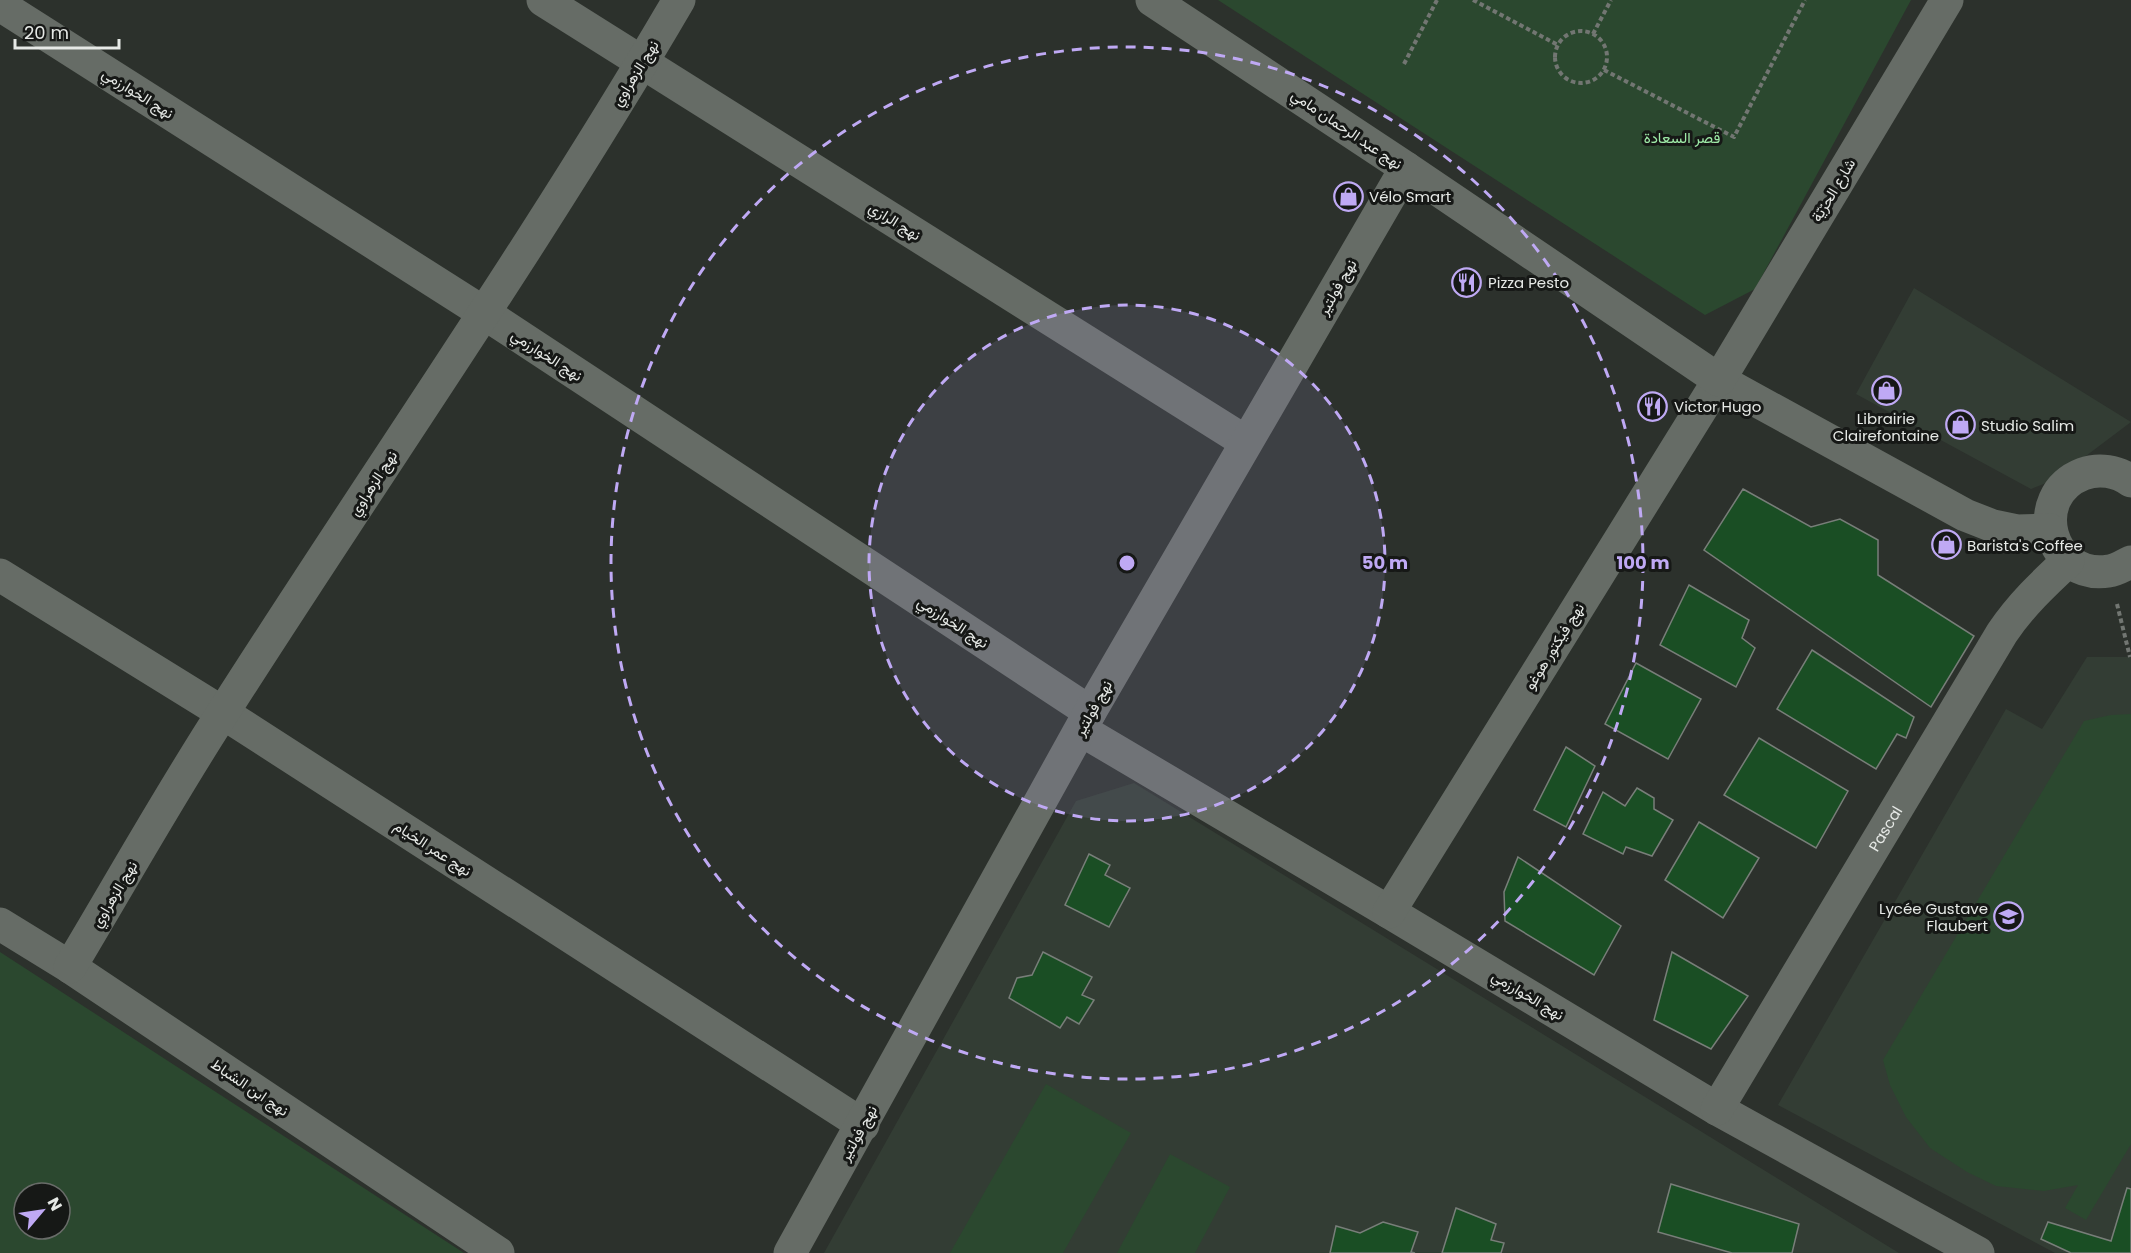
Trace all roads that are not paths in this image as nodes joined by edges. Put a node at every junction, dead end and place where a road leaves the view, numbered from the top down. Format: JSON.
{"nodes":[{"id":1,"x":543,"y":0,"type":"edge"},
{"id":2,"x":679,"y":0,"type":"edge"},
{"id":3,"x":1152,"y":0,"type":"edge"},
{"id":4,"x":1947,"y":0,"type":"edge"},
{"id":5,"x":0,"y":5,"type":"edge"},
{"id":6,"x":643,"y":62,"type":"junction"},
{"id":7,"x":1406,"y":168,"type":"junction"},
{"id":8,"x":484,"y":313,"type":"junction"},
{"id":9,"x":1719,"y":380,"type":"junction"},
{"id":10,"x":1246,"y":442,"type":"junction"},
{"id":11,"x":2131,"y":479,"type":"edge"},
{"id":12,"x":2050,"y":530,"type":"junction"},
{"id":13,"x":2068,"y":561,"type":"junction"},
{"id":14,"x":2120,"y":567,"type":"edge"},
{"id":15,"x":0,"y":575,"type":"edge"},
{"id":16,"x":222,"y":713,"type":"junction"},
{"id":17,"x":1085,"y":721,"type":"junction"},
{"id":18,"x":1389,"y":912,"type":"junction"},
{"id":19,"x":0,"y":924,"type":"edge"},
{"id":20,"x":70,"y":967,"type":"junction"},
{"id":21,"x":1717,"y":1109,"type":"junction"},
{"id":22,"x":863,"y":1125,"type":"junction"},
{"id":23,"x":1943,"y":1245,"type":"edge"},
{"id":24,"x":498,"y":1253,"type":"edge"},
{"id":25,"x":790,"y":1253,"type":"edge"},
{"id":26,"x":1978,"y":1253,"type":"edge"}],
"edges":[{"from":1,"to":6,"type":"street","name":"نهج الرازي"},
{"from":2,"to":6,"type":"street","name":"نهج الزهراوي"},
{"from":3,"to":7,"type":"street","name":"نهج عبد الرحمان مامي"},
{"from":4,"to":9,"type":"street","name":"شارع الحرّيّة"},
{"from":5,"to":8,"type":"street","name":"نهج الخوارزمي"},
{"from":6,"to":8,"type":"street","name":"نهج الزهراوي"},
{"from":6,"to":10,"type":"street","name":"نهج الرازي"},
{"from":7,"to":9,"type":"street","name":"نهج عبد الرحمان مامي"},
{"from":7,"to":10,"type":"street","name":"نهج فولتير"},
{"from":8,"to":16,"type":"street","name":"نهج الزهراوي"},
{"from":8,"to":17,"type":"street","name":"نهج الخوارزمي"},
{"from":9,"to":12,"type":"street","name":"نهج عبد الرحمان مامي"},
{"from":9,"to":18,"type":"street","name":"نهج فيكتور هوغو"},
{"from":10,"to":17,"type":"street","name":"نهج فولتير"},
{"from":11,"to":12,"type":"street"},
{"from":12,"to":13,"type":"street"},
{"from":13,"to":14,"type":"street"},
{"from":13,"to":21,"type":"street","name":"Pascal"},
{"from":15,"to":16,"type":"street","name":"نهج عمر الخيام"},
{"from":16,"to":20,"type":"street","name":"نهج الزهراوي"},
{"from":16,"to":22,"type":"street","name":"نهج عمر الخيام"},
{"from":17,"to":18,"type":"street","name":"نهج الخوارزمي"},
{"from":17,"to":22,"type":"street","name":"نهج فولتير"},
{"from":18,"to":21,"type":"street","name":"نهج الخوارزمي"},
{"from":19,"to":20,"type":"street","name":"نهج ابن الشباط"},
{"from":20,"to":24,"type":"street","name":"نهج ابن الشباط"},
{"from":21,"to":23,"type":"street","name":"نهج الخوارزمي"},
{"from":22,"to":25,"type":"street","name":"نهج فولتير"},
{"from":23,"to":26,"type":"street","name":"نهج الخوارزمي"}]}
